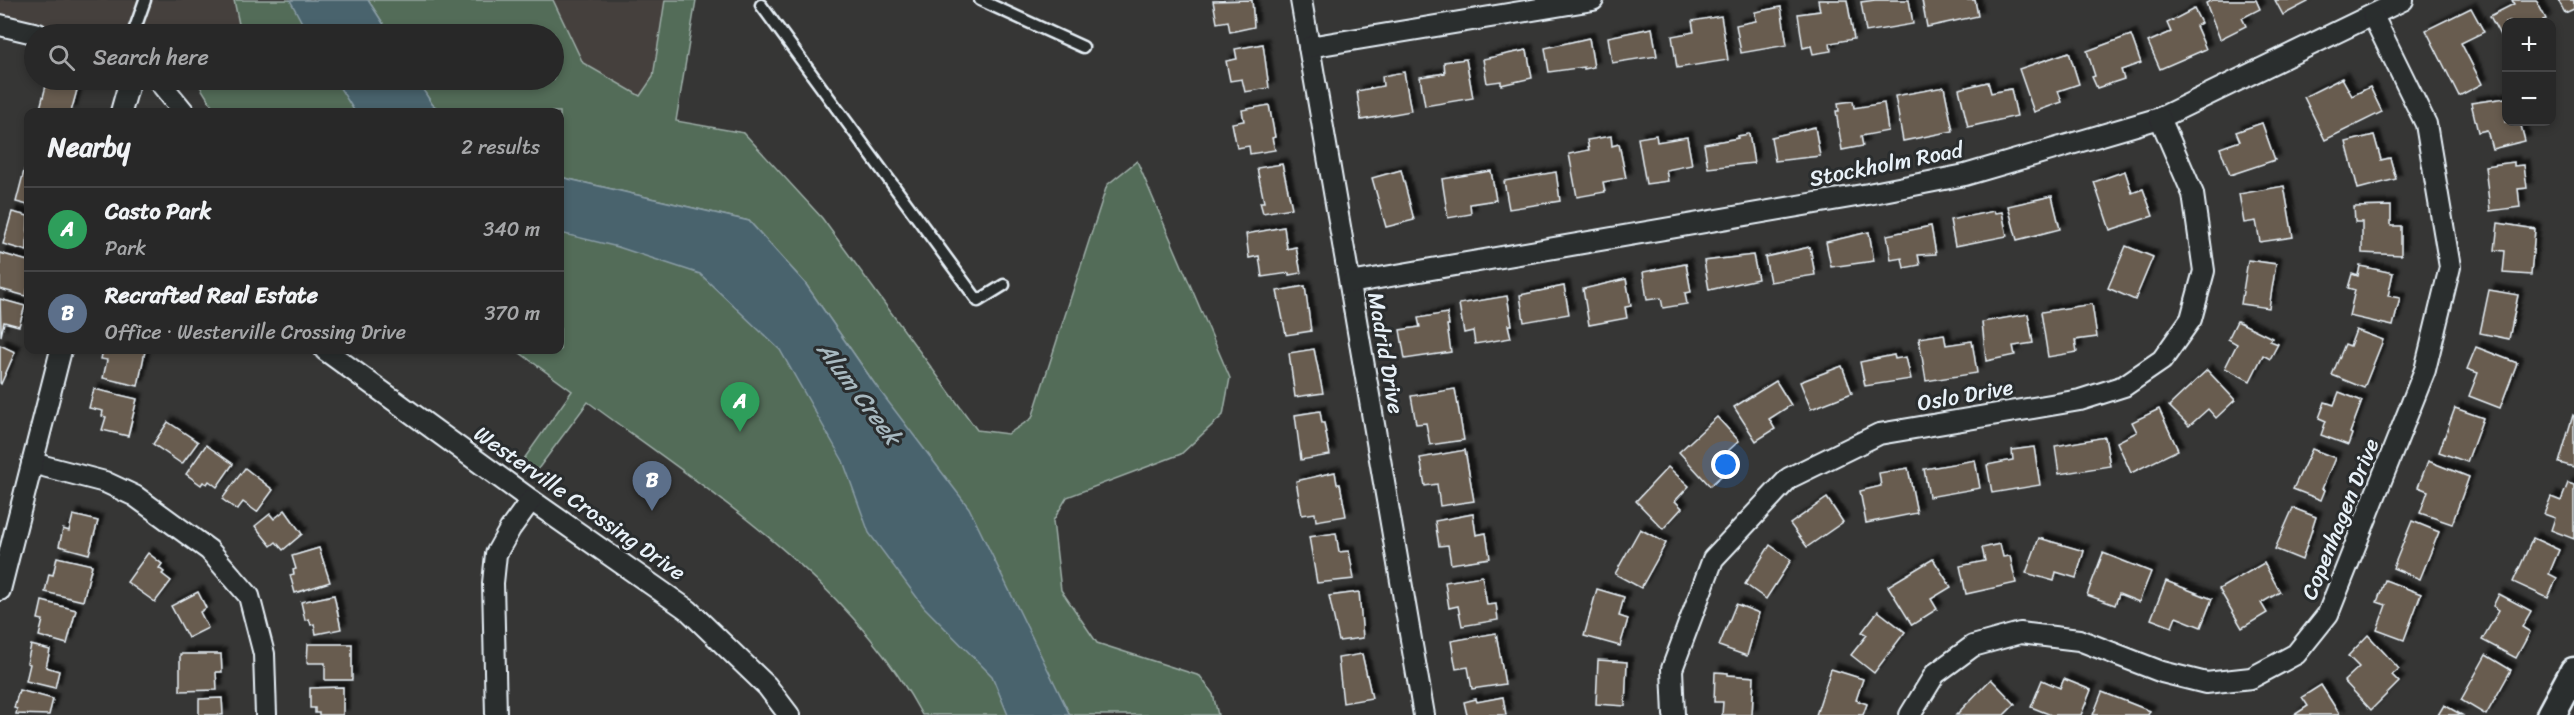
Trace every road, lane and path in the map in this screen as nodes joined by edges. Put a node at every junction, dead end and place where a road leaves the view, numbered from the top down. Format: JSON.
{"nodes":[{"id":1,"x":145,"y":0,"type":"edge"},
{"id":2,"x":980,"y":0,"type":"edge"},
{"id":3,"x":1301,"y":0,"type":"edge"},
{"id":4,"x":1593,"y":0,"type":"edge"},
{"id":5,"x":2403,"y":0,"type":"edge"},
{"id":6,"x":761,"y":5,"type":"dead end"},
{"id":7,"x":2373,"y":16,"type":"junction"},
{"id":8,"x":137,"y":24,"type":"edge"},
{"id":9,"x":0,"y":25,"type":"edge"},
{"id":10,"x":24,"y":31,"type":"edge"},
{"id":11,"x":1083,"y":47,"type":"dead end"},
{"id":12,"x":1309,"y":47,"type":"junction"},
{"id":13,"x":128,"y":90,"type":"edge"},
{"id":14,"x":166,"y":90,"type":"edge"},
{"id":15,"x":123,"y":108,"type":"edge"},
{"id":16,"x":180,"y":108,"type":"edge"},
{"id":17,"x":2160,"y":118,"type":"junction"},
{"id":18,"x":1350,"y":283,"type":"junction"},
{"id":19,"x":1004,"y":285,"type":"dead end"},
{"id":20,"x":60,"y":354,"type":"edge"},
{"id":21,"x":330,"y":354,"type":"edge"},
{"id":22,"x":32,"y":463,"type":"junction"},
{"id":23,"x":531,"y":500,"type":"junction"},
{"id":24,"x":0,"y":590,"type":"edge"},
{"id":25,"x":2574,"y":672,"type":"edge"},
{"id":26,"x":266,"y":715,"type":"edge"},
{"id":27,"x":496,"y":715,"type":"edge"},
{"id":28,"x":789,"y":715,"type":"edge"},
{"id":29,"x":1424,"y":715,"type":"edge"},
{"id":30,"x":1674,"y":715,"type":"edge"},
{"id":31,"x":1910,"y":715,"type":"edge"},
{"id":32,"x":2551,"y":715,"type":"edge"}],
"edges":[{"from":1,"to":8,"type":"lane"},
{"from":2,"to":11,"type":"lane"},
{"from":3,"to":12,"type":"street","name":"Madrid Drive"},
{"from":4,"to":12,"type":"street"},
{"from":5,"to":7,"type":"street","name":"Stockholm Road"},
{"from":6,"to":19,"type":"lane"},
{"from":7,"to":17,"type":"street","name":"Stockholm Road"},
{"from":7,"to":31,"type":"street","name":"Copenhagen Drive"},
{"from":9,"to":10,"type":"street"},
{"from":12,"to":18,"type":"street","name":"Madrid Drive"},
{"from":13,"to":15,"type":"street"},
{"from":14,"to":16,"type":"street"},
{"from":17,"to":18,"type":"street","name":"Stockholm Road"},
{"from":17,"to":30,"type":"street","name":"Oslo Drive"},
{"from":18,"to":29,"type":"street","name":"Madrid Drive"},
{"from":20,"to":22,"type":"street"},
{"from":21,"to":23,"type":"street","name":"Westerville Crossing Drive"},
{"from":22,"to":24,"type":"street"},
{"from":22,"to":26,"type":"street"},
{"from":23,"to":27,"type":"street"},
{"from":23,"to":28,"type":"street","name":"Westerville Crossing Drive"},
{"from":25,"to":32,"type":"street"}]}
